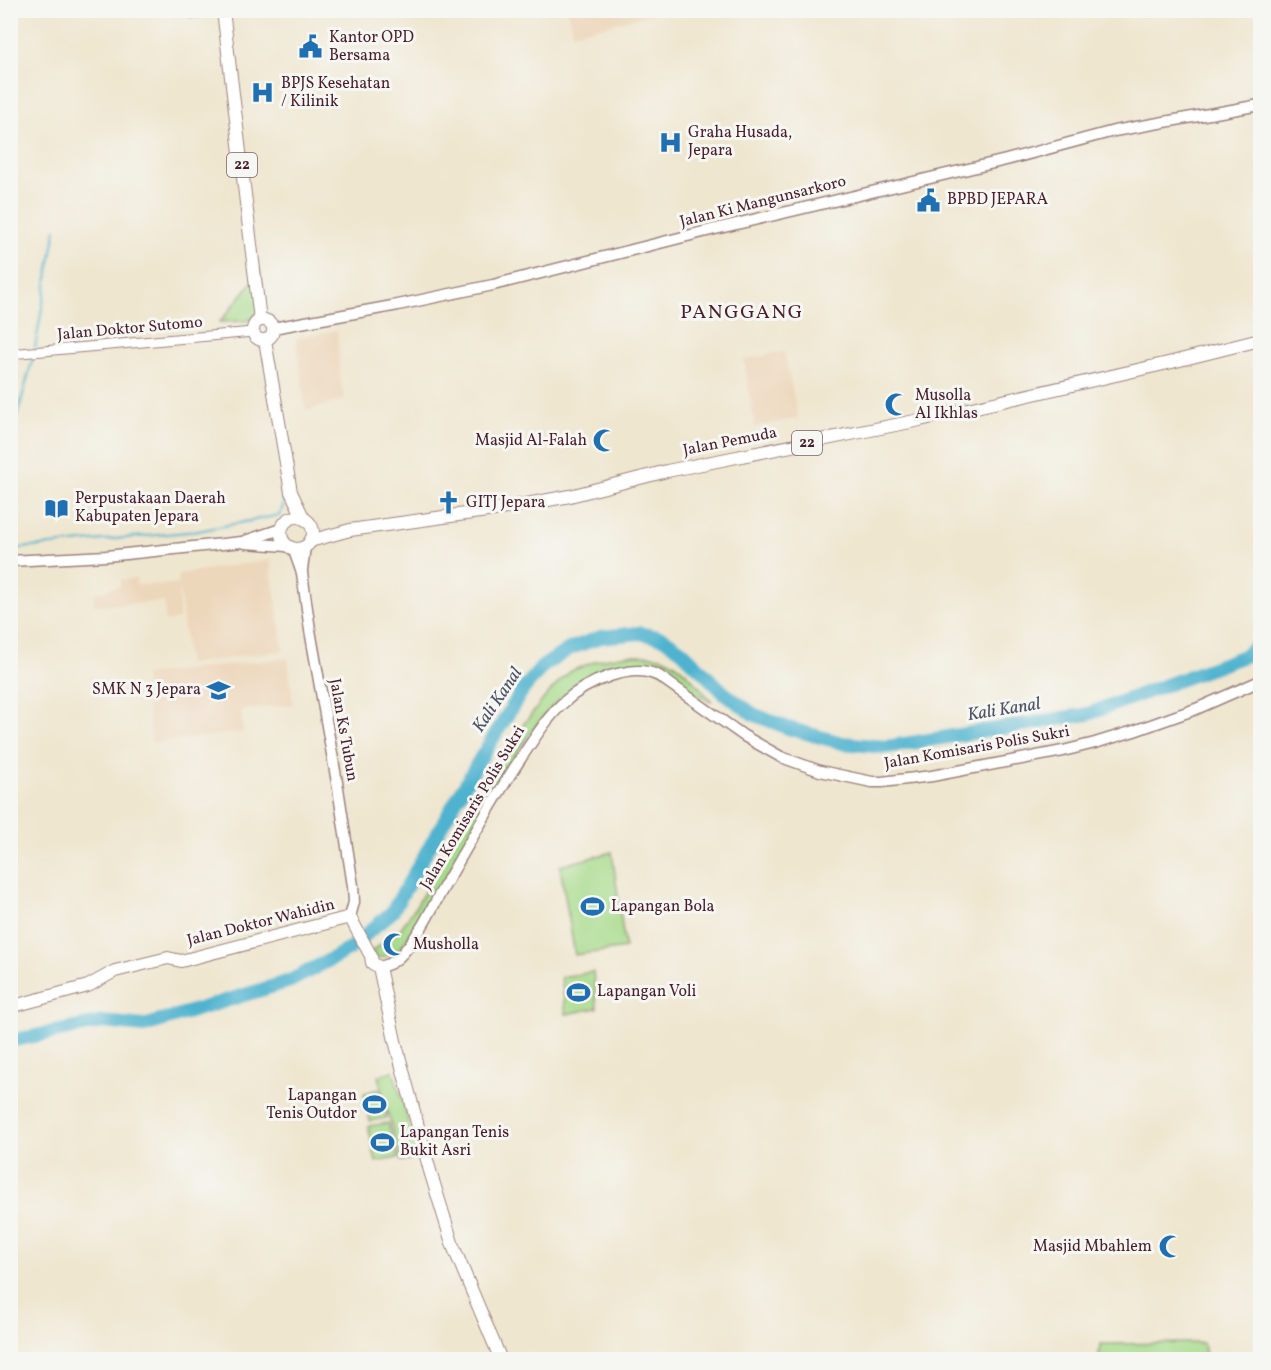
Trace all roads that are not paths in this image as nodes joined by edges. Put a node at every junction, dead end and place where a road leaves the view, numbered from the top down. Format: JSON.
{"nodes":[{"id":1,"x":223,"y":10,"type":"edge"},
{"id":2,"x":1260,"y":105,"type":"edge"},
{"id":3,"x":260,"y":320,"type":"junction"},
{"id":4,"x":273,"y":328,"type":"junction"},
{"id":5,"x":253,"y":332,"type":"junction"},
{"id":6,"x":265,"y":340,"type":"junction"},
{"id":7,"x":1260,"y":340,"type":"edge"},
{"id":8,"x":10,"y":354,"type":"edge"},
{"id":9,"x":291,"y":492,"type":"junction"},
{"id":10,"x":304,"y":519,"type":"junction"},
{"id":11,"x":283,"y":526,"type":"junction"},
{"id":12,"x":242,"y":542,"type":"junction"},
{"id":13,"x":301,"y":542,"type":"junction"},
{"id":14,"x":10,"y":561,"type":"edge"},
{"id":15,"x":1260,"y":681,"type":"edge"},
{"id":16,"x":351,"y":921,"type":"junction"},
{"id":17,"x":379,"y":967,"type":"junction"},
{"id":18,"x":10,"y":1007,"type":"edge"},
{"id":19,"x":501,"y":1359,"type":"edge"}],
"edges":[{"from":1,"to":3,"type":"main road","number":"22"},
{"from":2,"to":4,"type":"main road","name":"Jalan Ki Mangunsarkoro"},
{"from":3,"to":4,"type":"main road"},
{"from":3,"to":5,"type":"main road"},
{"from":4,"to":6,"type":"main road"},
{"from":5,"to":6,"type":"main road"},
{"from":5,"to":8,"type":"street","name":"Jalan Doktor Sutomo"},
{"from":6,"to":9,"type":"main road"},
{"from":7,"to":13,"type":"main road","name":"Jalan Pemuda","number":"22"},
{"from":9,"to":10,"type":"main road"},
{"from":9,"to":11,"type":"main road"},
{"from":10,"to":11,"type":"main road"},
{"from":10,"to":13,"type":"main road"},
{"from":11,"to":12,"type":"main road"},
{"from":11,"to":13,"type":"main road"},
{"from":12,"to":13,"type":"main road"},
{"from":12,"to":14,"type":"main road"},
{"from":13,"to":16,"type":"main road","name":"Jalan Ks Tubun"},
{"from":15,"to":17,"type":"main road","name":"Jalan Komisaris Polis Sukri"},
{"from":16,"to":17,"type":"main road"},
{"from":16,"to":18,"type":"main road","name":"Jalan Doktor Wahidin"},
{"from":17,"to":19,"type":"main road"}]}
